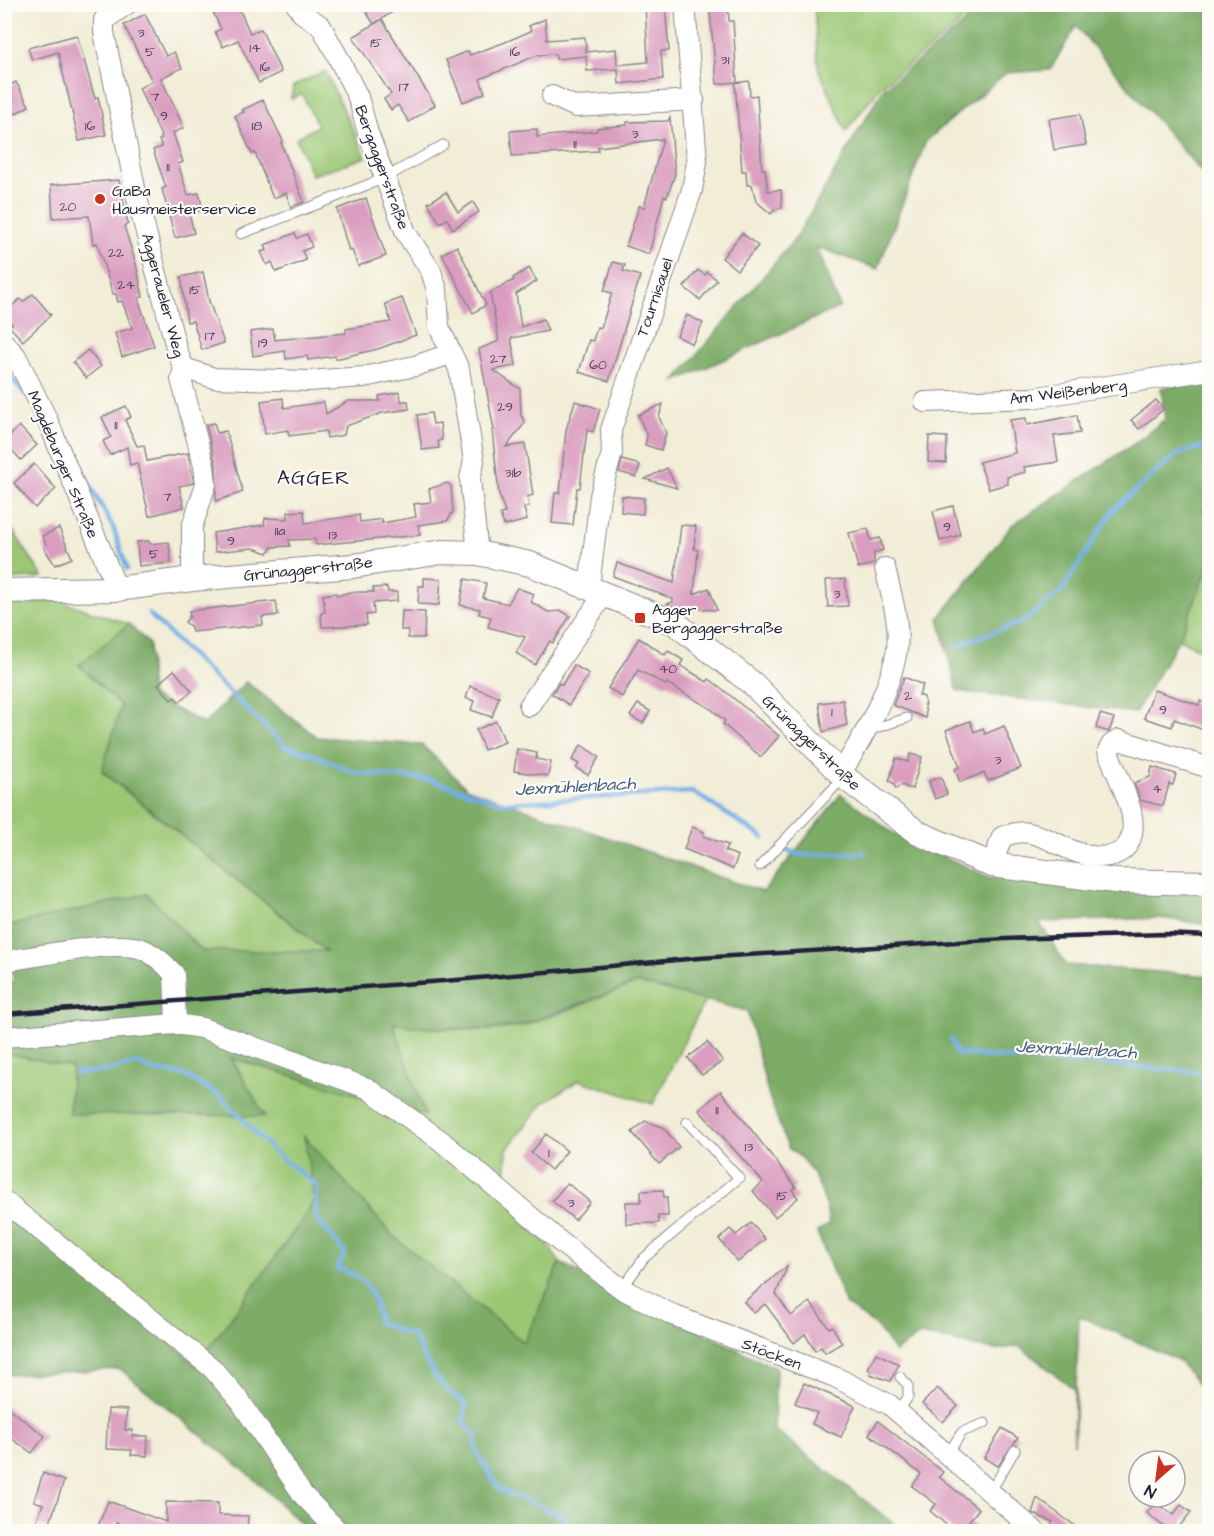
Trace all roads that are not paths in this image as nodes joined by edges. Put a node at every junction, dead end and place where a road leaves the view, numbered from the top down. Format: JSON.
{"nodes":[{"id":1,"x":127,"y":4,"type":"edge"},
{"id":2,"x":685,"y":4,"type":"edge"},
{"id":3,"x":305,"y":7,"type":"edge"},
{"id":4,"x":552,"y":96,"type":"dead end"},
{"id":5,"x":694,"y":100,"type":"junction"},
{"id":6,"x":443,"y":145,"type":"dead end"},
{"id":7,"x":385,"y":178,"type":"junction"},
{"id":8,"x":241,"y":234,"type":"dead end"},
{"id":9,"x":4,"y":343,"type":"edge"},
{"id":10,"x":450,"y":354,"type":"junction"},
{"id":11,"x":184,"y":368,"type":"junction"},
{"id":12,"x":1209,"y":370,"type":"edge"},
{"id":13,"x":925,"y":402,"type":"dead end"},
{"id":14,"x":478,"y":553,"type":"junction"},
{"id":15,"x":885,"y":568,"type":"dead end"},
{"id":16,"x":192,"y":579,"type":"junction"},
{"id":17,"x":117,"y":589,"type":"junction"},
{"id":18,"x":4,"y":591,"type":"edge"},
{"id":19,"x":597,"y":591,"type":"junction"},
{"id":20,"x":529,"y":706,"type":"dead end"},
{"id":21,"x":907,"y":718,"type":"dead end"},
{"id":22,"x":868,"y":731,"type":"junction"},
{"id":23,"x":1209,"y":768,"type":"edge"},
{"id":24,"x":842,"y":775,"type":"junction"},
{"id":25,"x":760,"y":866,"type":"dead end"},
{"id":26,"x":992,"y":866,"type":"junction"},
{"id":27,"x":1209,"y":883,"type":"edge"},
{"id":28,"x":4,"y":961,"type":"edge"},
{"id":29,"x":176,"y":1024,"type":"junction"},
{"id":30,"x":4,"y":1037,"type":"edge"},
{"id":31,"x":687,"y":1122,"type":"dead end"},
{"id":32,"x":4,"y":1201,"type":"edge"},
{"id":33,"x":622,"y":1289,"type":"junction"},
{"id":34,"x":900,"y":1377,"type":"dead end"},
{"id":35,"x":898,"y":1411,"type":"junction"},
{"id":36,"x":985,"y":1423,"type":"dead end"},
{"id":37,"x":1015,"y":1450,"type":"dead end"},
{"id":38,"x":947,"y":1455,"type":"junction"},
{"id":39,"x":991,"y":1491,"type":"junction"},
{"id":40,"x":339,"y":1532,"type":"edge"},
{"id":41,"x":1036,"y":1532,"type":"edge"}],
"edges":[{"from":1,"to":11,"type":"street","name":"Aggeraueler Weg"},
{"from":2,"to":5,"type":"street","name":"Tournisauel"},
{"from":3,"to":7,"type":"street","name":"Bergaggerstraße"},
{"from":4,"to":5,"type":"street"},
{"from":5,"to":19,"type":"street","name":"Tournisauel"},
{"from":6,"to":7,"type":"lane"},
{"from":7,"to":8,"type":"lane"},
{"from":7,"to":10,"type":"street","name":"Bergaggerstraße"},
{"from":9,"to":17,"type":"street","name":"Magdeburger Straße"},
{"from":10,"to":11,"type":"street","name":"Aggeraueler Weg"},
{"from":10,"to":14,"type":"street","name":"Bergaggerstraße"},
{"from":11,"to":16,"type":"street"},
{"from":12,"to":13,"type":"street","name":"Am Weißenberg"},
{"from":14,"to":16,"type":"street","name":"Grünaggerstraße"},
{"from":14,"to":19,"type":"street","name":"Grünaggerstraße"},
{"from":15,"to":22,"type":"street"},
{"from":16,"to":17,"type":"street","name":"Grünaggerstraße"},
{"from":17,"to":18,"type":"street","name":"Grünaggerstraße"},
{"from":19,"to":20,"type":"street"},
{"from":19,"to":24,"type":"street","name":"Grünaggerstraße"},
{"from":21,"to":22,"type":"lane"},
{"from":22,"to":24,"type":"street"},
{"from":23,"to":26,"type":"street"},
{"from":24,"to":25,"type":"lane"},
{"from":24,"to":26,"type":"street","name":"Grünaggerstraße"},
{"from":26,"to":27,"type":"street","name":"Grünaggerstraße"},
{"from":28,"to":29,"type":"street"},
{"from":29,"to":30,"type":"street","name":"Stöcken"},
{"from":29,"to":33,"type":"street","name":"Stöcken"},
{"from":31,"to":33,"type":"lane"},
{"from":32,"to":40,"type":"street"},
{"from":33,"to":35,"type":"street","name":"Stöcken"},
{"from":34,"to":35,"type":"lane"},
{"from":35,"to":38,"type":"street","name":"Stöcken"},
{"from":36,"to":38,"type":"lane"},
{"from":37,"to":39,"type":"lane"},
{"from":38,"to":39,"type":"street","name":"Stöcken"},
{"from":39,"to":41,"type":"street","name":"Stöcken"}]}
